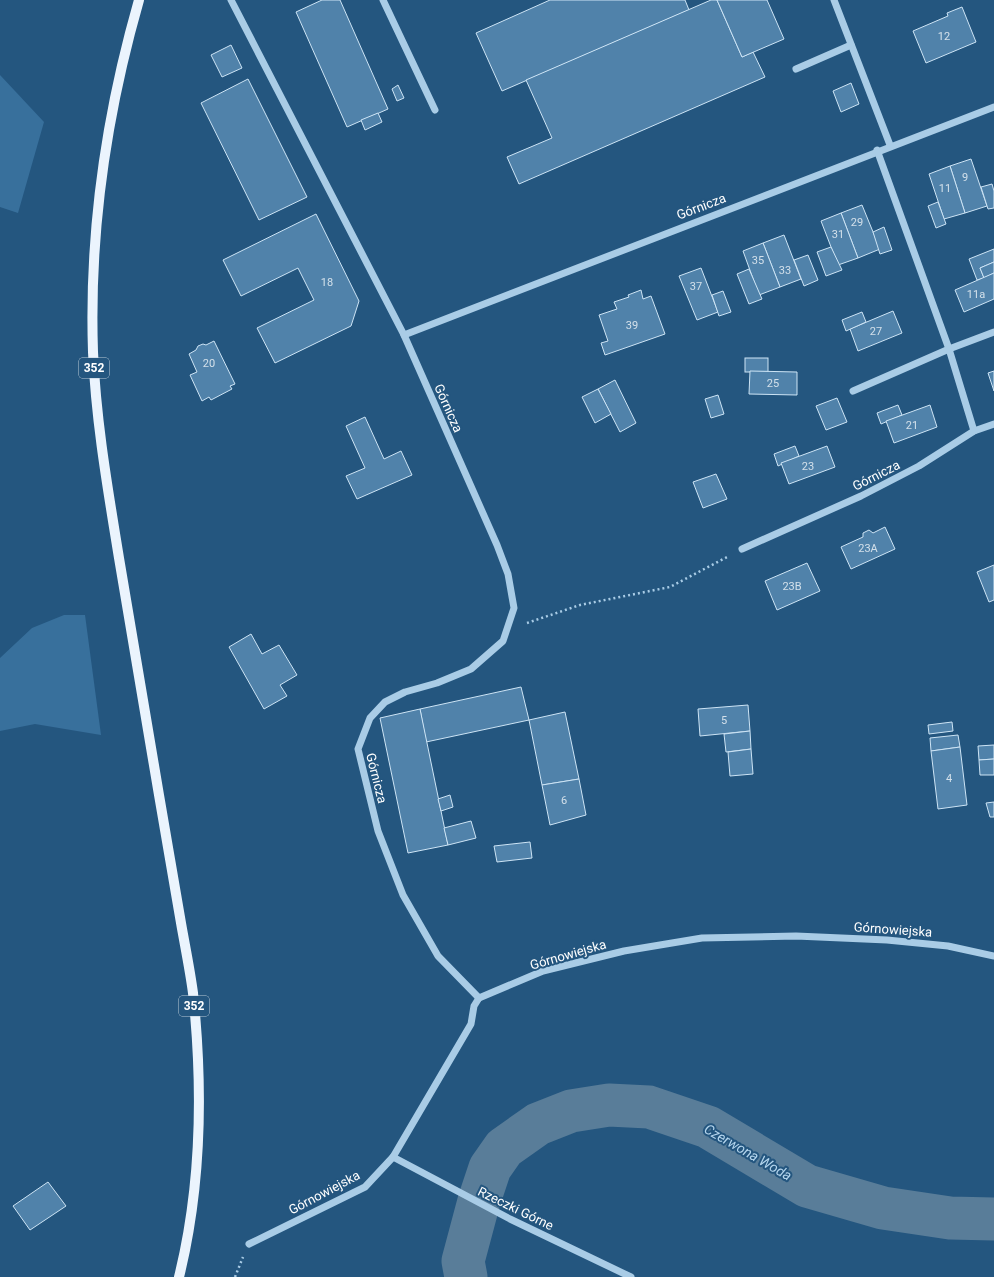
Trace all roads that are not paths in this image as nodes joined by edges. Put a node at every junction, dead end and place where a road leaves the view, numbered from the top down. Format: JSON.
{"nodes":[{"id":1,"x":140,"y":0,"type":"edge"},
{"id":2,"x":231,"y":0,"type":"edge"},
{"id":3,"x":383,"y":0,"type":"edge"},
{"id":4,"x":834,"y":0,"type":"edge"},
{"id":5,"x":851,"y":45,"type":"junction"},
{"id":6,"x":796,"y":69,"type":"dead end"},
{"id":7,"x":994,"y":106,"type":"edge"},
{"id":8,"x":435,"y":110,"type":"dead end"},
{"id":9,"x":890,"y":145,"type":"junction"},
{"id":10,"x":877,"y":150,"type":"junction"},
{"id":11,"x":994,"y":332,"type":"edge"},
{"id":12,"x":404,"y":335,"type":"junction"},
{"id":13,"x":949,"y":349,"type":"junction"},
{"id":14,"x":853,"y":391,"type":"dead end"},
{"id":15,"x":994,"y":424,"type":"edge"},
{"id":16,"x":974,"y":431,"type":"junction"},
{"id":17,"x":742,"y":549,"type":"road end"},
{"id":18,"x":994,"y":956,"type":"edge"},
{"id":19,"x":479,"y":998,"type":"junction"},
{"id":20,"x":393,"y":1157,"type":"junction"},
{"id":21,"x":249,"y":1244,"type":"road end"},
{"id":22,"x":179,"y":1277,"type":"edge"},
{"id":23,"x":631,"y":1277,"type":"edge"}],
"edges":[{"from":1,"to":22,"type":"main road","number":"352"},
{"from":2,"to":12,"type":"street"},
{"from":3,"to":8,"type":"street"},
{"from":4,"to":5,"type":"street"},
{"from":5,"to":6,"type":"street"},
{"from":5,"to":9,"type":"street"},
{"from":7,"to":9,"type":"street","name":"Górnicza"},
{"from":9,"to":10,"type":"street","name":"Górnicza"},
{"from":10,"to":12,"type":"street","name":"Górnicza"},
{"from":10,"to":13,"type":"street"},
{"from":11,"to":13,"type":"street"},
{"from":12,"to":19,"type":"street","name":"Górnicza"},
{"from":13,"to":14,"type":"street"},
{"from":13,"to":16,"type":"street"},
{"from":15,"to":16,"type":"street","name":"Górnicza"},
{"from":16,"to":17,"type":"street","name":"Górnicza"},
{"from":18,"to":19,"type":"street","name":"Górnowiejska"},
{"from":19,"to":20,"type":"street","name":"Górnowiejska"},
{"from":20,"to":21,"type":"street","name":"Górnowiejska"},
{"from":20,"to":23,"type":"street","name":"Rzeczki Górne"}]}
